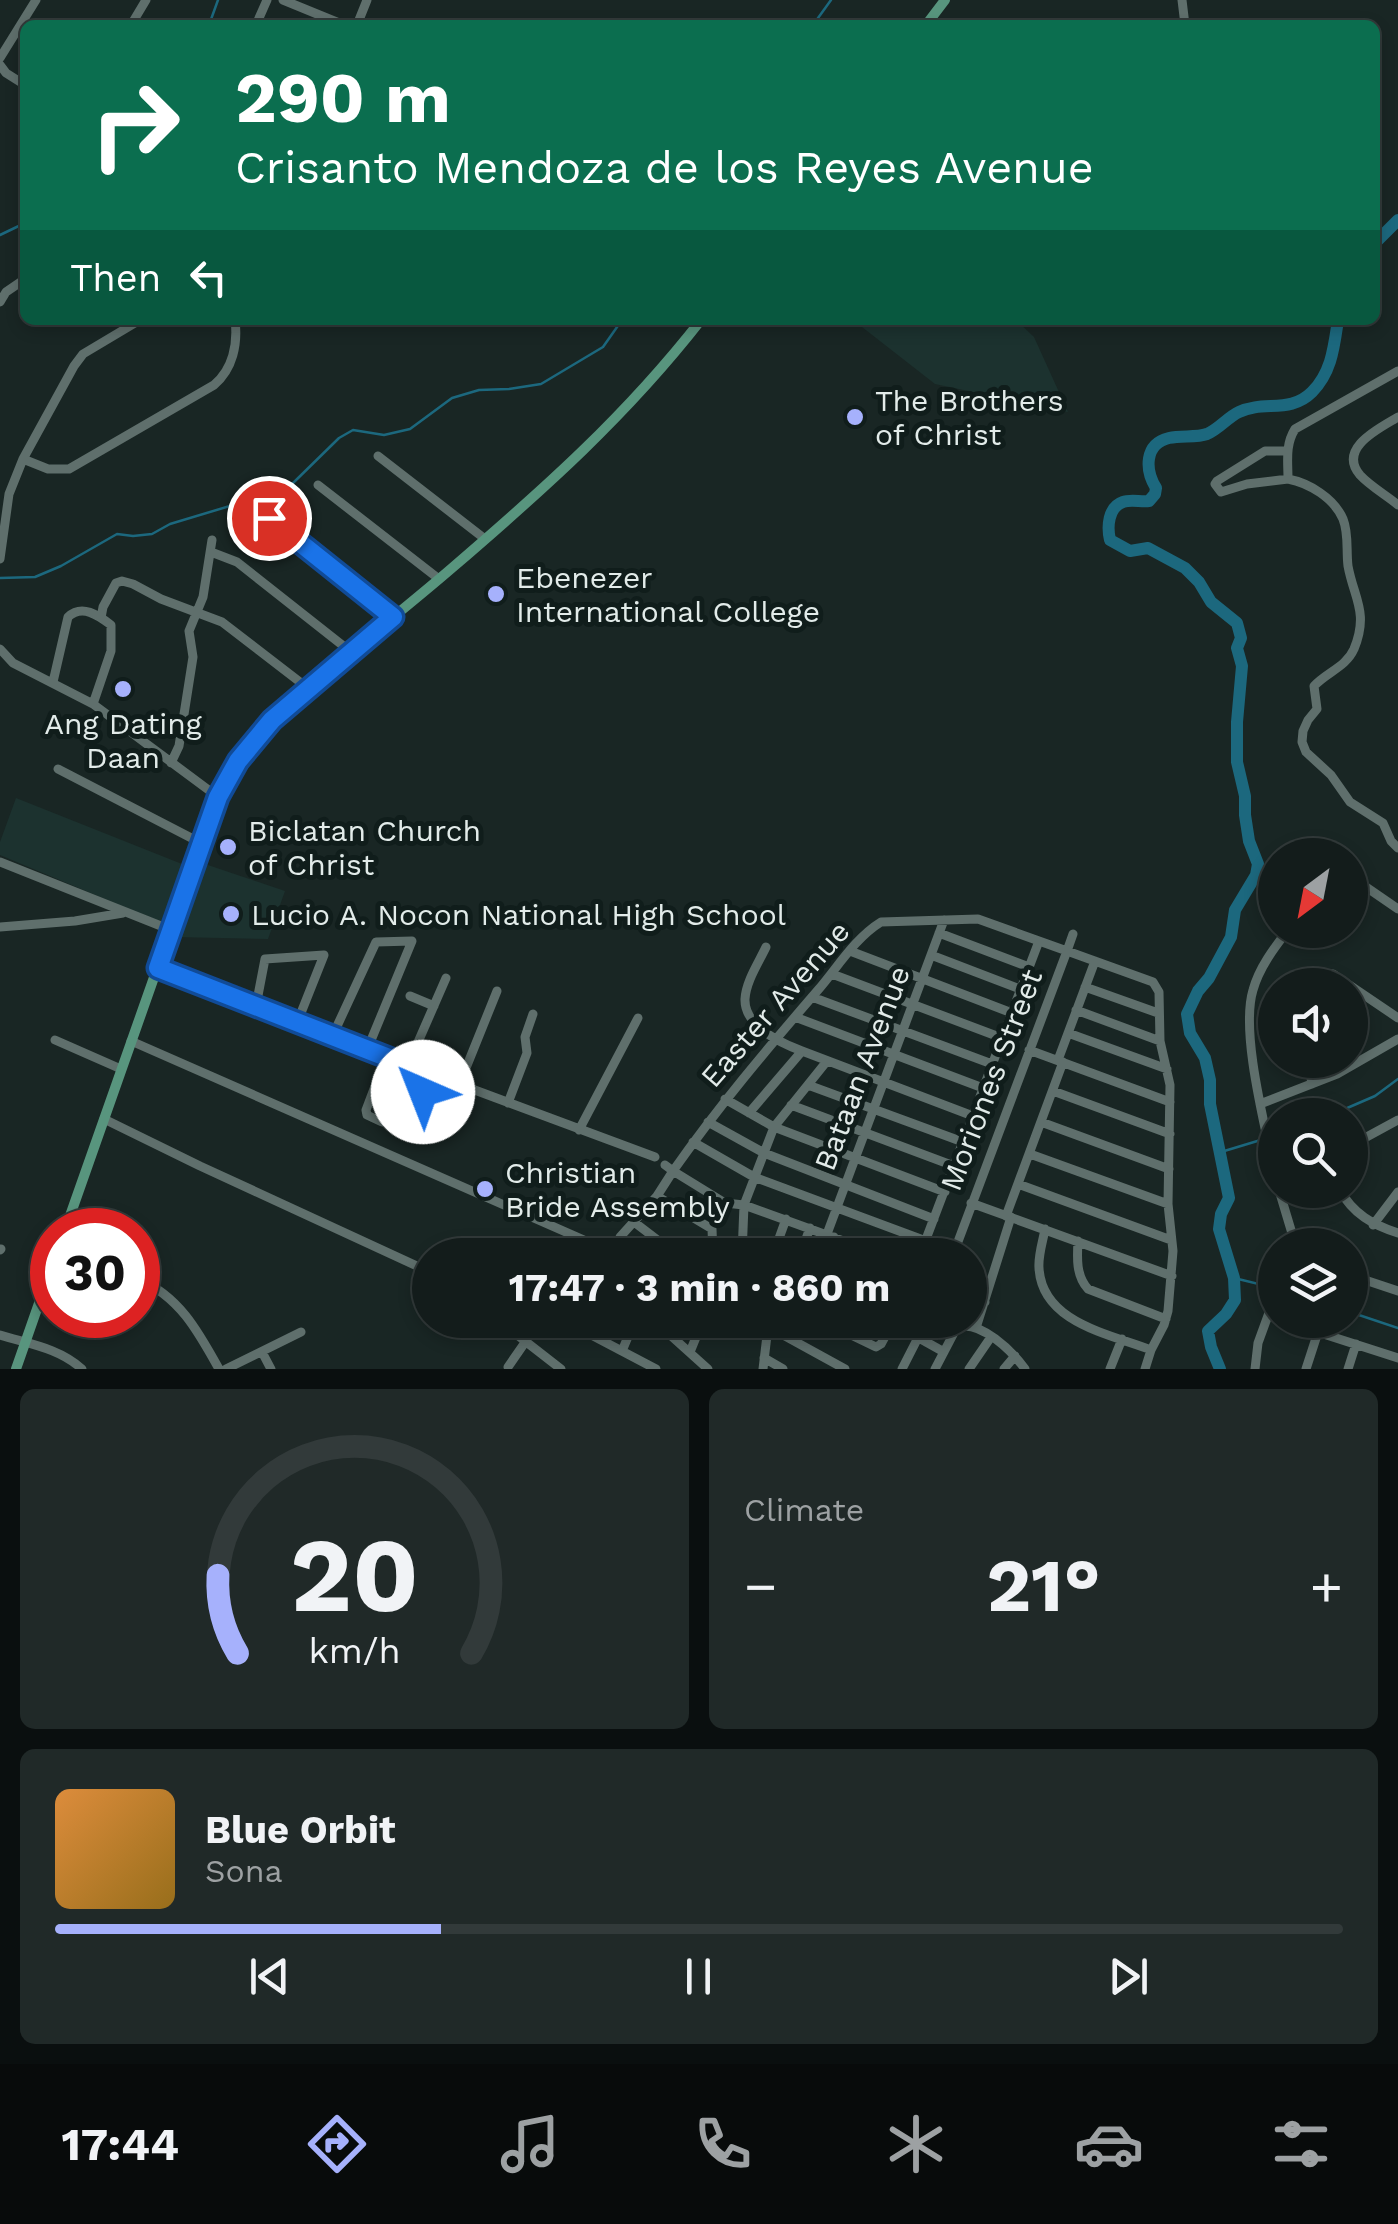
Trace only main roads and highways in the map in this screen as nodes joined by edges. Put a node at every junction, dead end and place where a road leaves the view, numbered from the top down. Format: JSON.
{"nodes":[{"id":1,"x":945,"y":0,"type":"edge"},
{"id":2,"x":930,"y":20,"type":"edge"},
{"id":3,"x":697,"y":325,"type":"edge"},
{"id":4,"x":73,"y":1208,"type":"edge"},
{"id":5,"x":30,"y":1328,"type":"edge"},
{"id":6,"x":16,"y":1369,"type":"edge"}],
"edges":[{"from":1,"to":2,"type":"main road"},
{"from":3,"to":4,"type":"main road"},
{"from":5,"to":6,"type":"main road"}]}
